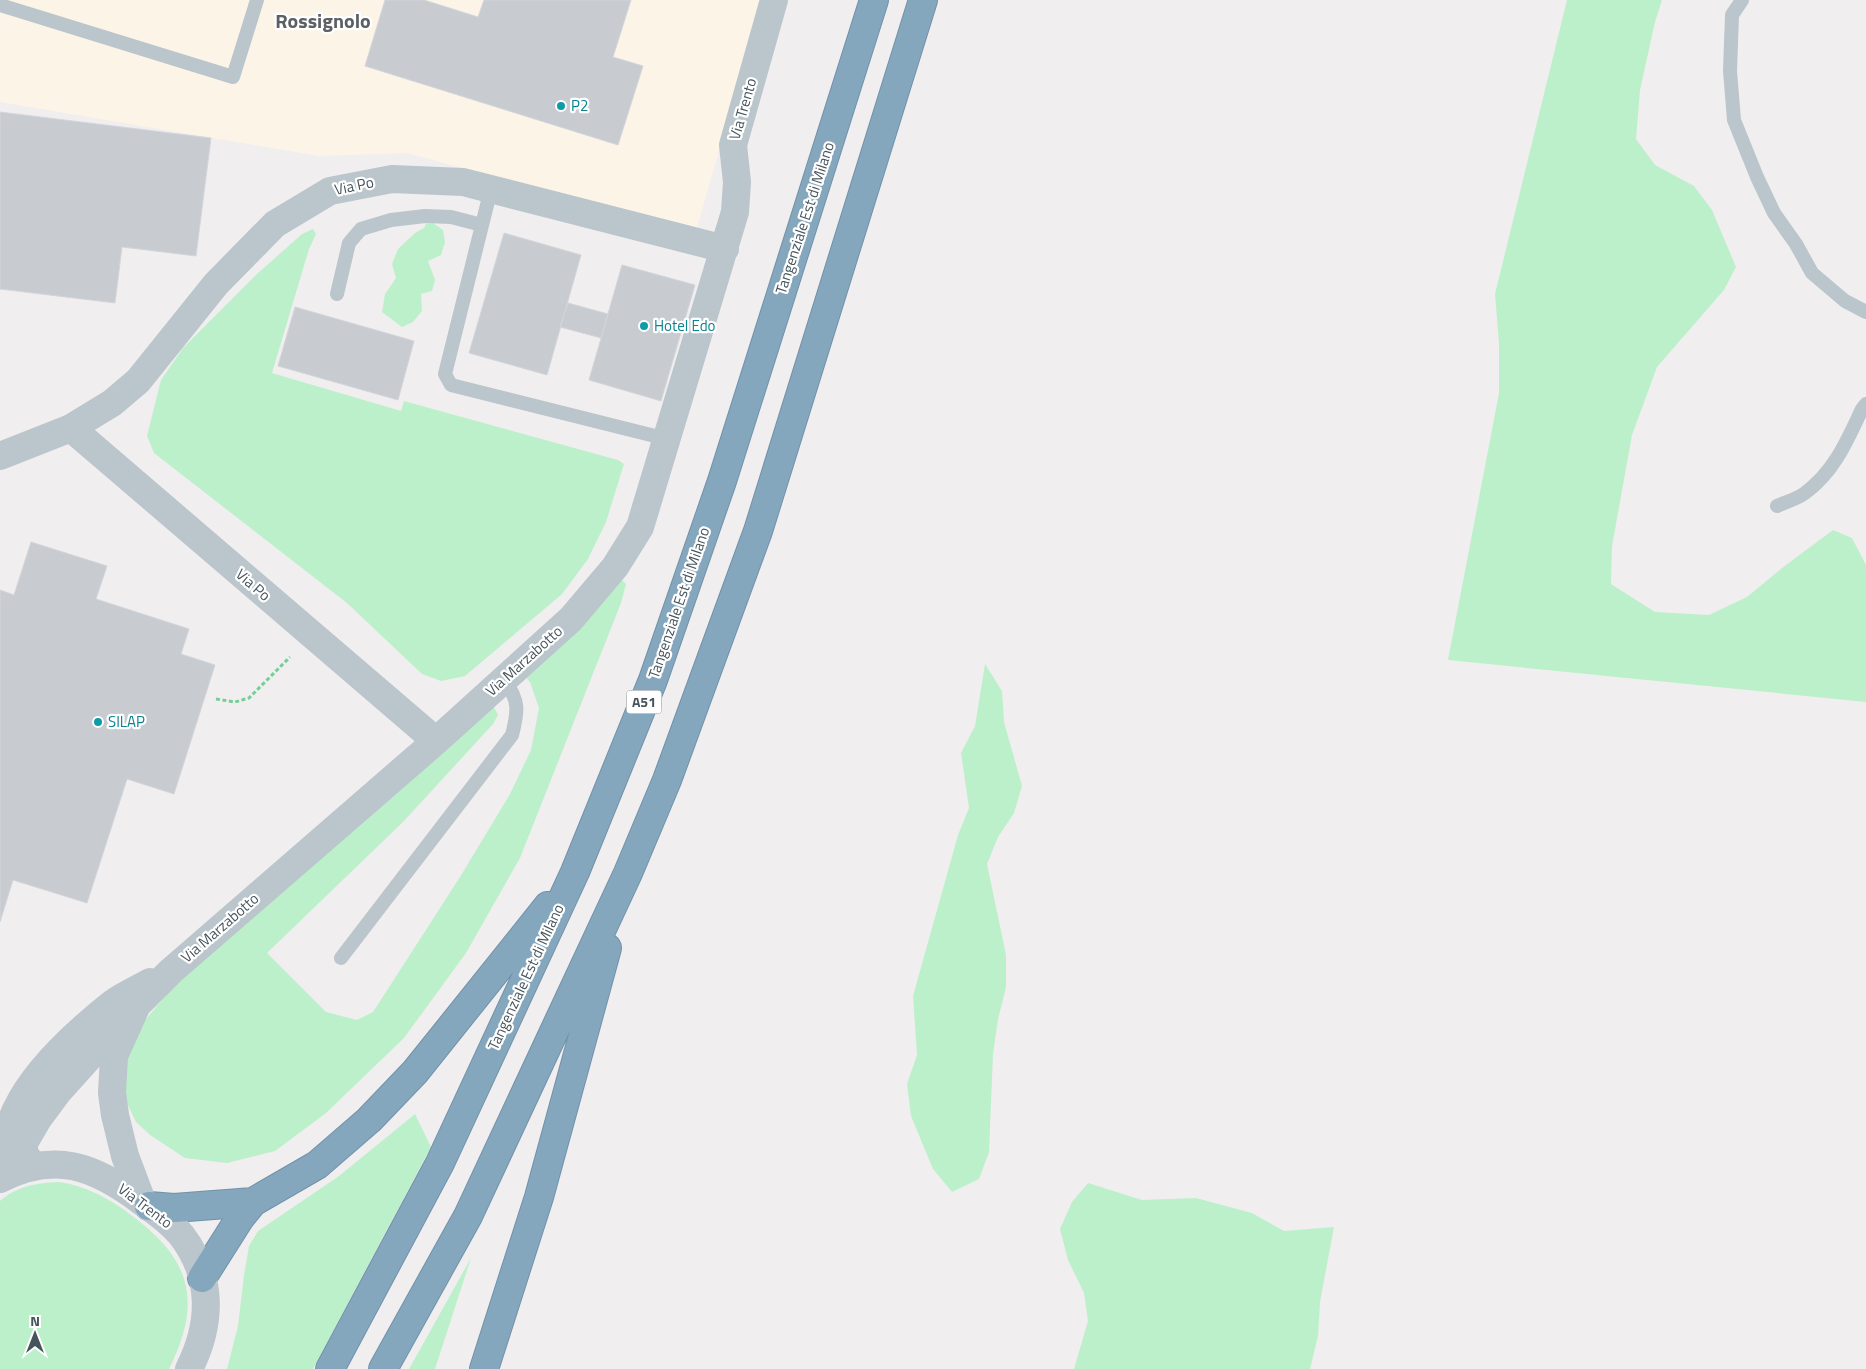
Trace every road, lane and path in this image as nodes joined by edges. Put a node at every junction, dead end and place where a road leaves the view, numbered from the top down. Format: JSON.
{"nodes":[{"id":1,"x":257,"y":0,"type":"edge"},
{"id":2,"x":774,"y":0,"type":"edge"},
{"id":3,"x":874,"y":0,"type":"edge"},
{"id":4,"x":922,"y":0,"type":"edge"},
{"id":5,"x":1742,"y":0,"type":"edge"},
{"id":6,"x":0,"y":5,"type":"edge"},
{"id":7,"x":491,"y":188,"type":"junction"},
{"id":8,"x":482,"y":225,"type":"junction"},
{"id":9,"x":725,"y":248,"type":"junction"},
{"id":10,"x":337,"y":294,"type":"dead end"},
{"id":11,"x":1866,"y":312,"type":"edge"},
{"id":12,"x":1866,"y":404,"type":"edge"},
{"id":13,"x":71,"y":428,"type":"junction"},
{"id":14,"x":667,"y":439,"type":"junction"},
{"id":15,"x":0,"y":456,"type":"edge"},
{"id":16,"x":1776,"y":506,"type":"dead end"},
{"id":17,"x":311,"y":634,"type":"junction"},
{"id":18,"x":504,"y":680,"type":"junction"},
{"id":19,"x":216,"y":699,"type":"dead end"},
{"id":20,"x":436,"y":741,"type":"junction"},
{"id":21,"x":575,"y":872,"type":"junction"},
{"id":22,"x":628,"y":873,"type":"junction"},
{"id":23,"x":340,"y":958,"type":"dead end"},
{"id":24,"x":171,"y":971,"type":"junction"},
{"id":25,"x":137,"y":1005,"type":"junction"},
{"id":26,"x":0,"y":1151,"type":"edge"},
{"id":27,"x":33,"y":1166,"type":"junction"},
{"id":28,"x":0,"y":1179,"type":"edge"},
{"id":29,"x":254,"y":1202,"type":"junction"},
{"id":30,"x":146,"y":1204,"type":"junction"},
{"id":31,"x":202,"y":1278,"type":"junction"},
{"id":32,"x":189,"y":1369,"type":"edge"},
{"id":33,"x":330,"y":1369,"type":"edge"},
{"id":34,"x":383,"y":1369,"type":"edge"},
{"id":35,"x":484,"y":1369,"type":"edge"}],
"edges":[{"from":1,"to":6,"type":"lane"},
{"from":2,"to":9,"type":"street","name":"Via Trento"},
{"from":3,"to":21,"type":"highway","name":"Tangenziale Est di Milano","number":"A51"},
{"from":4,"to":22,"type":"highway"},
{"from":5,"to":11,"type":"lane"},
{"from":7,"to":8,"type":"lane"},
{"from":7,"to":9,"type":"street","name":"Via Po"},
{"from":7,"to":13,"type":"street","name":"Via Po"},
{"from":8,"to":10,"type":"lane"},
{"from":8,"to":14,"type":"lane"},
{"from":9,"to":14,"type":"street","name":"Via Marzabotto"},
{"from":12,"to":16,"type":"lane"},
{"from":13,"to":15,"type":"street","name":"Via Po"},
{"from":13,"to":17,"type":"street","name":"Via Po"},
{"from":14,"to":18,"type":"street","name":"Via Marzabotto"},
{"from":17,"to":19,"type":"path"},
{"from":17,"to":20,"type":"street","name":"Via Po"},
{"from":18,"to":20,"type":"street","name":"Via Marzabotto"},
{"from":18,"to":23,"type":"lane"},
{"from":20,"to":24,"type":"street","name":"Via Marzabotto"},
{"from":21,"to":29,"type":"highway"},
{"from":21,"to":33,"type":"highway","name":"Tangenziale Est di Milano","number":"A51"},
{"from":22,"to":34,"type":"highway"},
{"from":22,"to":35,"type":"highway"},
{"from":24,"to":25,"type":"street","name":"Via Marzabotto"},
{"from":24,"to":26,"type":"street","name":"Via Marzabotto"},
{"from":25,"to":27,"type":"street","name":"Via Marzabotto"},
{"from":25,"to":30,"type":"street","name":"Via Marzabotto"},
{"from":27,"to":28,"type":"street","name":"Via Trento"},
{"from":27,"to":30,"type":"street","name":"Via Trento"},
{"from":29,"to":30,"type":"highway"},
{"from":29,"to":31,"type":"highway"},
{"from":30,"to":31,"type":"street","name":"Via Trento"},
{"from":31,"to":32,"type":"street","name":"Via Trento"}]}
